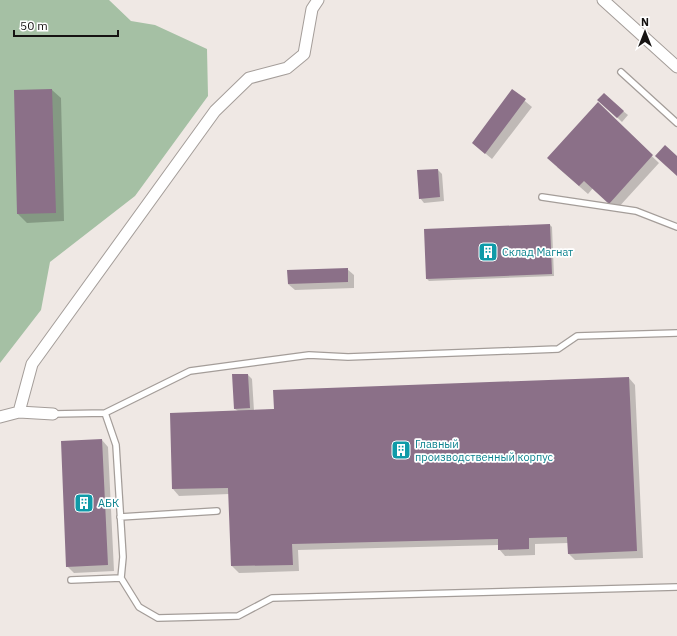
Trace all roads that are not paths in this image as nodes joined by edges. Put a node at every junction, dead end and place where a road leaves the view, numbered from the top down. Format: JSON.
{"nodes":[{"id":1,"x":318,"y":0,"type":"edge"},
{"id":2,"x":603,"y":0,"type":"edge"},
{"id":3,"x":677,"y":67,"type":"edge"},
{"id":4,"x":620,"y":72,"type":"dead end"},
{"id":5,"x":677,"y":123,"type":"edge"},
{"id":6,"x":542,"y":197,"type":"dead end"},
{"id":7,"x":677,"y":228,"type":"edge"},
{"id":8,"x":677,"y":333,"type":"edge"},
{"id":9,"x":19,"y":412,"type":"junction"},
{"id":10,"x":105,"y":413,"type":"junction"},
{"id":11,"x":53,"y":414,"type":"joint"},
{"id":12,"x":0,"y":417,"type":"edge"},
{"id":13,"x":217,"y":511,"type":"dead end"},
{"id":14,"x":120,"y":517,"type":"junction"},
{"id":15,"x":121,"y":578,"type":"junction"},
{"id":16,"x":71,"y":580,"type":"dead end"},
{"id":17,"x":677,"y":587,"type":"edge"}],
"edges":[{"from":1,"to":9,"type":"street"},
{"from":2,"to":3,"type":"street"},
{"from":4,"to":5,"type":"lane"},
{"from":6,"to":7,"type":"lane"},
{"from":8,"to":10,"type":"lane"},
{"from":9,"to":11,"type":"street"},
{"from":9,"to":12,"type":"street"},
{"from":10,"to":11,"type":"lane"},
{"from":10,"to":14,"type":"lane"},
{"from":13,"to":14,"type":"lane"},
{"from":14,"to":15,"type":"lane"},
{"from":15,"to":16,"type":"lane"},
{"from":15,"to":17,"type":"lane"}]}
